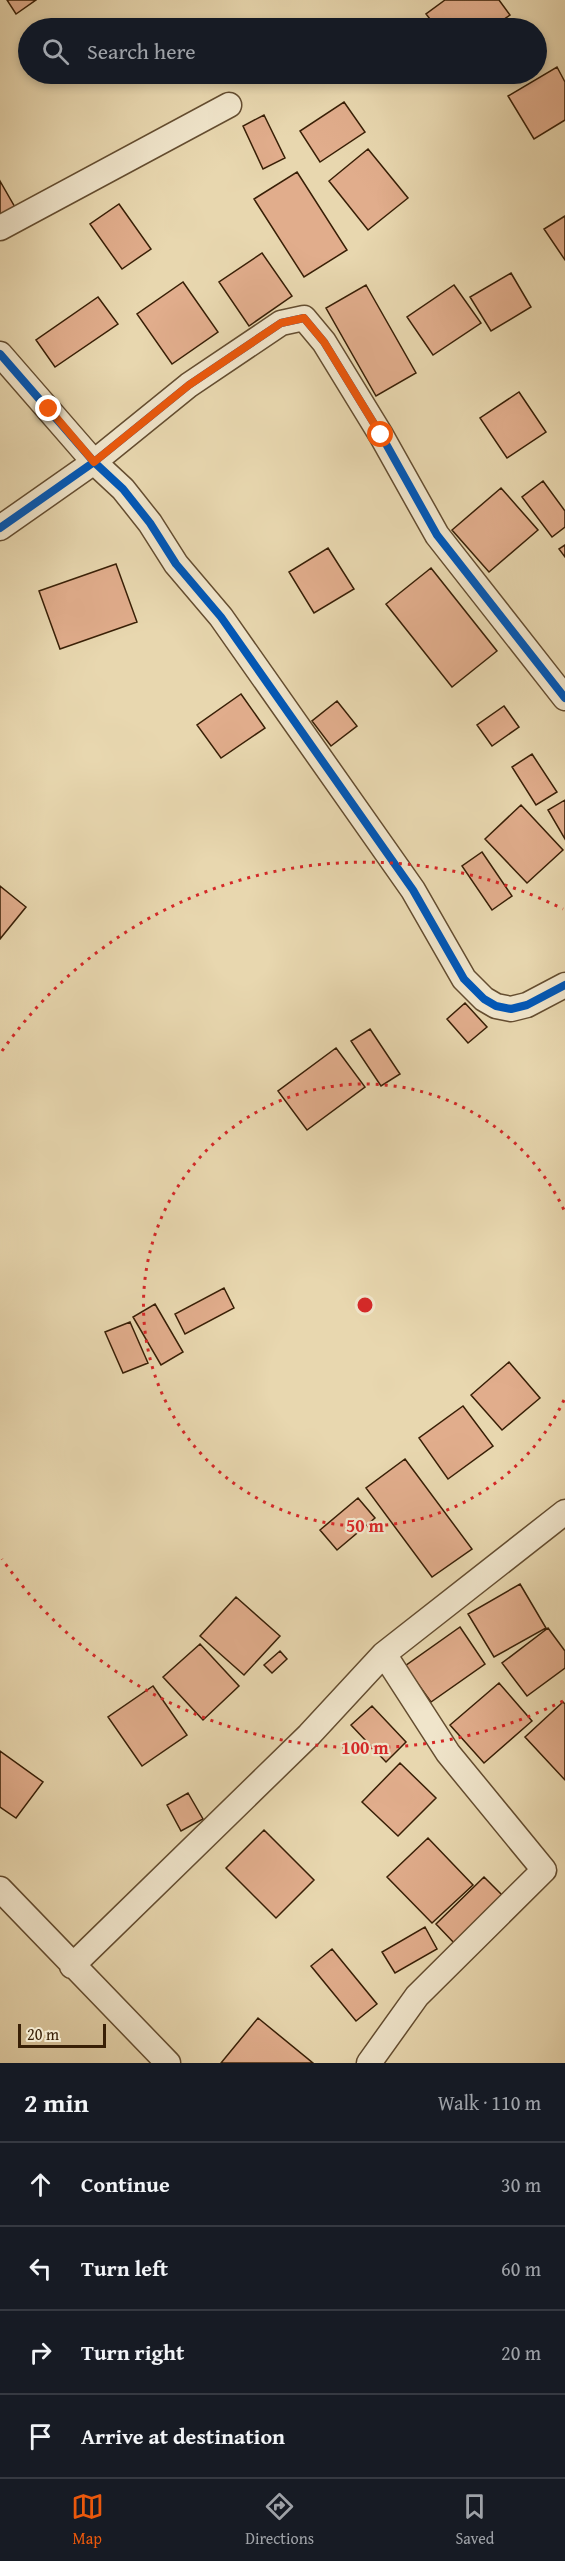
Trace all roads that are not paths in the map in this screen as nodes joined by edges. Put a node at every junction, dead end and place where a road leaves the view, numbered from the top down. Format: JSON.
{"nodes":[{"id":1,"x":229,"y":105,"type":"dead end"},
{"id":2,"x":0,"y":228,"type":"edge"},
{"id":3,"x":0,"y":354,"type":"edge"},
{"id":4,"x":94,"y":462,"type":"junction"},
{"id":5,"x":0,"y":528,"type":"edge"},
{"id":6,"x":565,"y":698,"type":"edge"},
{"id":7,"x":565,"y":985,"type":"edge"},
{"id":8,"x":565,"y":1512,"type":"edge"},
{"id":9,"x":384,"y":1654,"type":"junction"},
{"id":10,"x":0,"y":1889,"type":"edge"},
{"id":11,"x":72,"y":1966,"type":"junction"},
{"id":12,"x":168,"y":2063,"type":"edge"},
{"id":13,"x":369,"y":2063,"type":"edge"}],
"edges":[{"from":1,"to":2,"type":"street"},
{"from":3,"to":4,"type":"street"},
{"from":4,"to":5,"type":"street"},
{"from":4,"to":6,"type":"street"},
{"from":4,"to":7,"type":"street"},
{"from":8,"to":9,"type":"street"},
{"from":9,"to":11,"type":"street"},
{"from":9,"to":13,"type":"street"},
{"from":10,"to":11,"type":"street"},
{"from":11,"to":12,"type":"street"}]}
